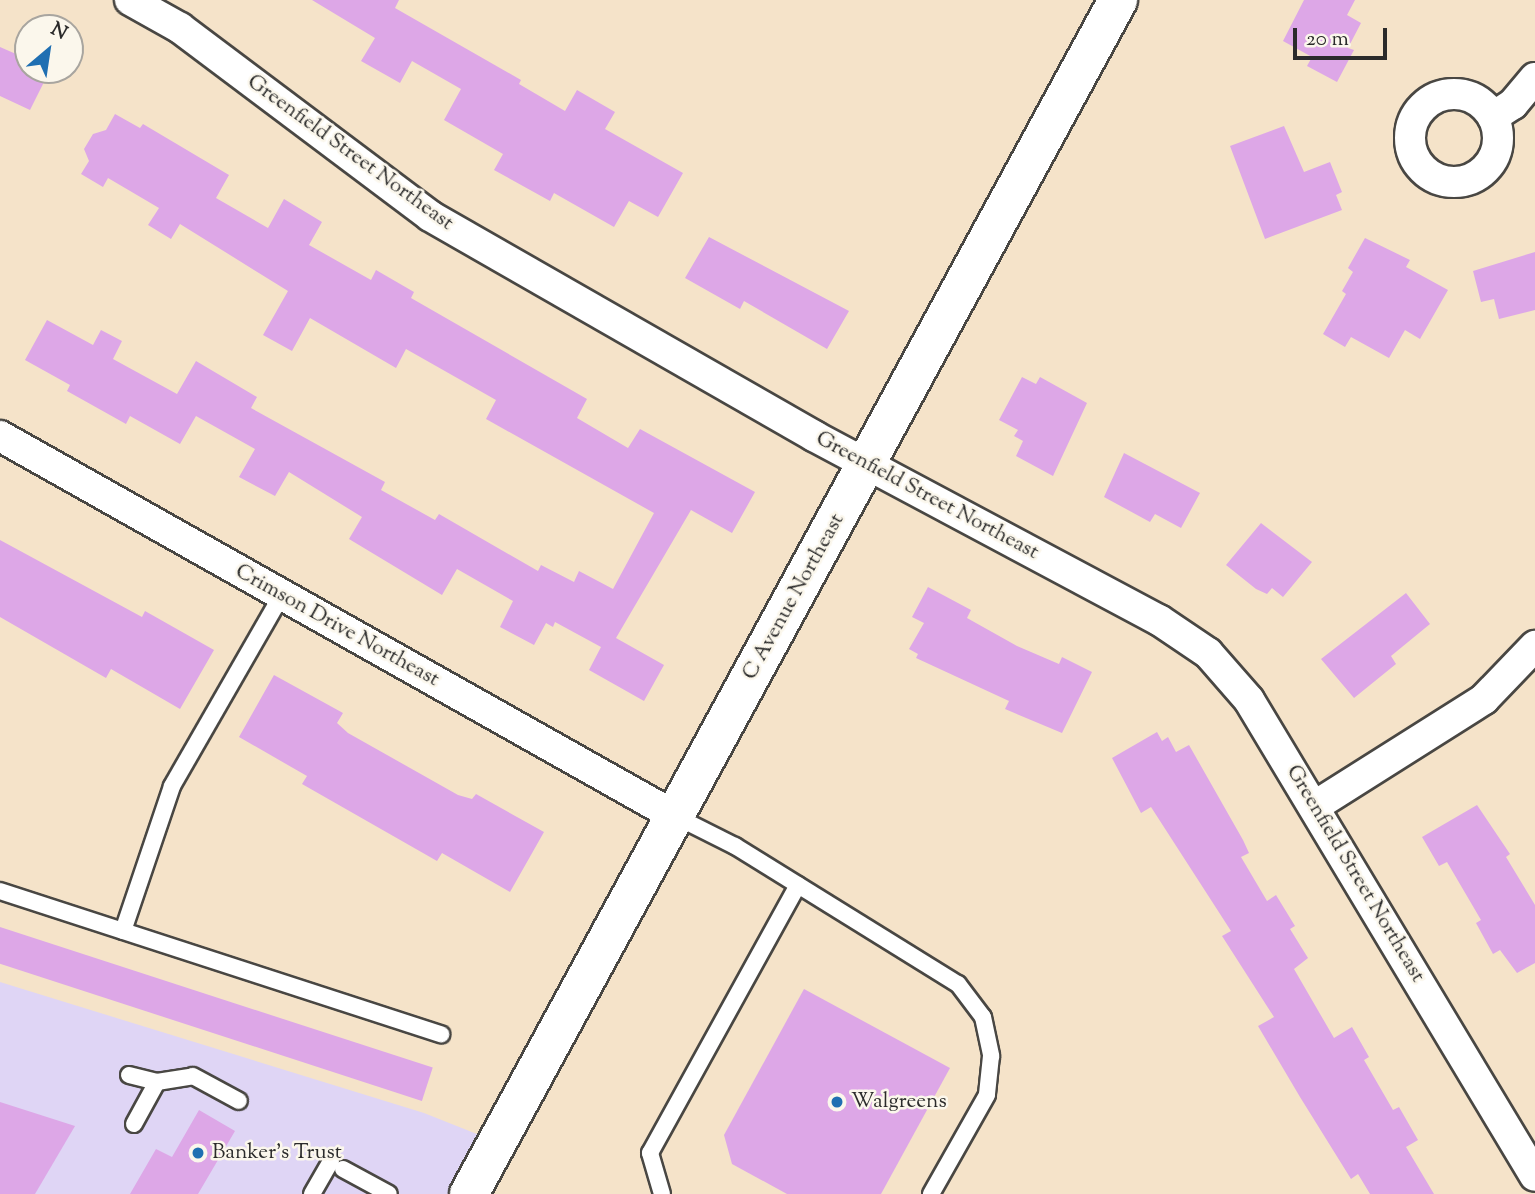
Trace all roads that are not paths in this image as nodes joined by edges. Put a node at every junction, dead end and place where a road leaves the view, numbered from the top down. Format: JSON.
{"nodes":[{"id":1,"x":131,"y":0,"type":"edge"},
{"id":2,"x":1118,"y":0,"type":"edge"},
{"id":3,"x":1535,"y":78,"type":"edge"},
{"id":4,"x":1493,"y":117,"type":"dead end"},
{"id":5,"x":0,"y":436,"type":"edge"},
{"id":6,"x":868,"y":465,"type":"junction"},
{"id":7,"x":282,"y":595,"type":"junction"},
{"id":8,"x":1535,"y":646,"type":"edge"},
{"id":9,"x":1315,"y":806,"type":"junction"},
{"id":10,"x":673,"y":815,"type":"junction"},
{"id":11,"x":798,"y":885,"type":"junction"},
{"id":12,"x":0,"y":891,"type":"edge"},
{"id":13,"x":123,"y":931,"type":"junction"},
{"id":14,"x":441,"y":1034,"type":"dead end"},
{"id":15,"x":129,"y":1075,"type":"dead end"},
{"id":16,"x":157,"y":1083,"type":"junction"},
{"id":17,"x":239,"y":1101,"type":"dead end"},
{"id":18,"x":134,"y":1124,"type":"dead end"},
{"id":19,"x":1535,"y":1176,"type":"edge"},
{"id":20,"x":312,"y":1194,"type":"edge"},
{"id":21,"x":389,"y":1194,"type":"edge"},
{"id":22,"x":469,"y":1194,"type":"edge"},
{"id":23,"x":662,"y":1194,"type":"edge"},
{"id":24,"x":931,"y":1194,"type":"edge"}],
"edges":[{"from":1,"to":6,"type":"street","name":"Greenfield Street Northeast"},
{"from":2,"to":6,"type":"main road","name":"C Avenue Northeast"},
{"from":3,"to":4,"type":"street"},
{"from":5,"to":7,"type":"street","name":"Crimson Drive Northeast"},
{"from":6,"to":9,"type":"street","name":"Greenfield Street Northeast"},
{"from":6,"to":10,"type":"main road","name":"C Avenue Northeast"},
{"from":7,"to":10,"type":"street","name":"Crimson Drive Northeast"},
{"from":7,"to":13,"type":"lane"},
{"from":8,"to":9,"type":"street"},
{"from":9,"to":19,"type":"street","name":"Greenfield Street Northeast"},
{"from":10,"to":11,"type":"lane"},
{"from":10,"to":22,"type":"main road","name":"C Avenue Northeast"},
{"from":11,"to":23,"type":"lane"},
{"from":11,"to":24,"type":"lane"},
{"from":12,"to":13,"type":"lane"},
{"from":13,"to":14,"type":"lane"},
{"from":15,"to":16,"type":"lane"},
{"from":16,"to":17,"type":"lane"},
{"from":16,"to":18,"type":"lane"},
{"from":20,"to":21,"type":"lane"}]}
